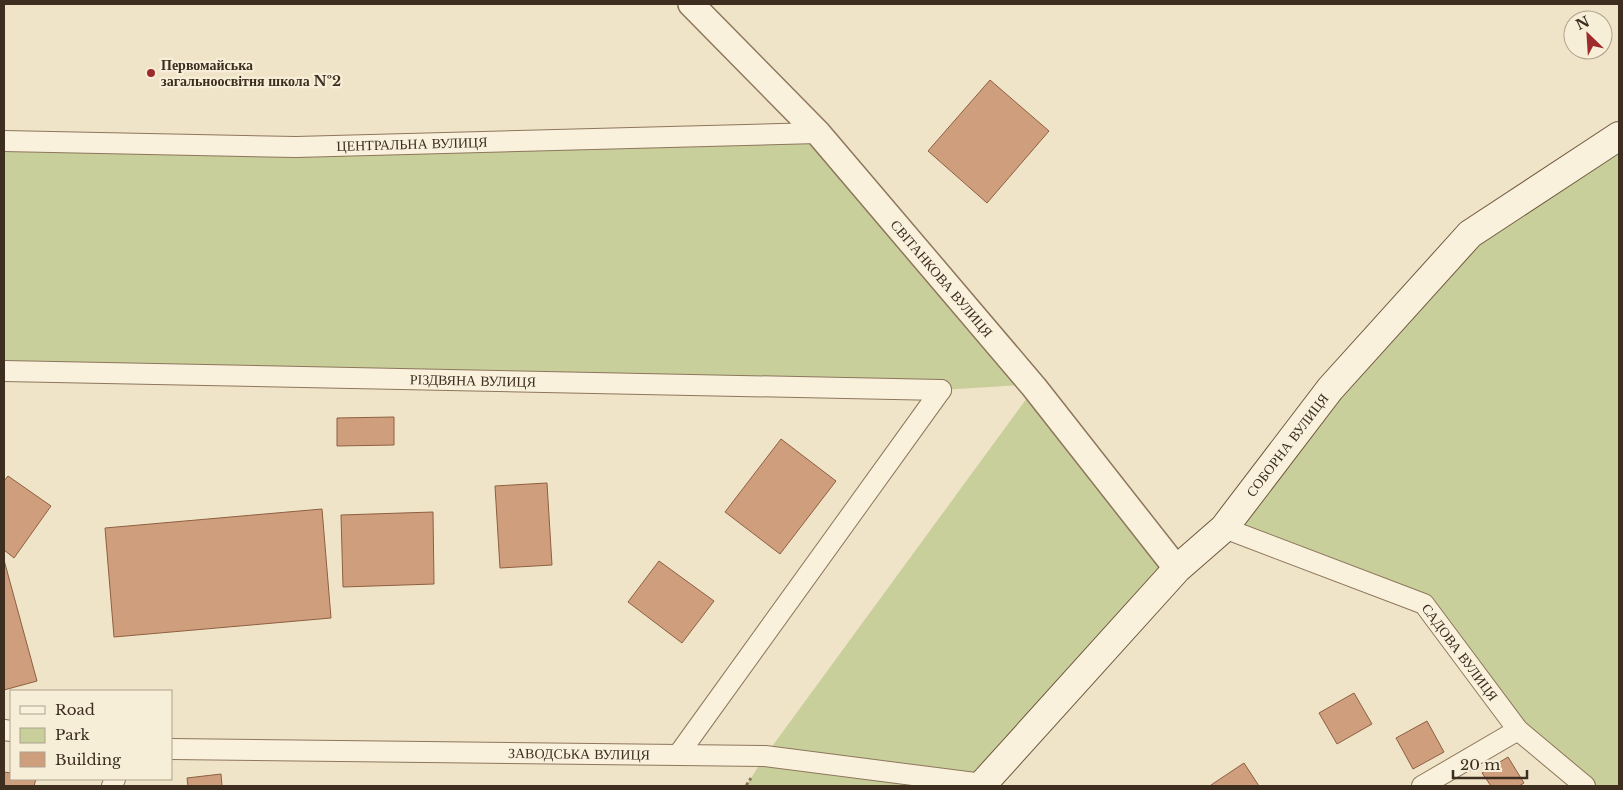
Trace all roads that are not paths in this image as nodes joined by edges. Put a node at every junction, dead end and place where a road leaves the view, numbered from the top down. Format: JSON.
{"nodes":[{"id":1,"x":691,"y":4,"type":"edge"},
{"id":2,"x":818,"y":133,"type":"junction"},
{"id":3,"x":1619,"y":136,"type":"edge"},
{"id":4,"x":4,"y":141,"type":"edge"},
{"id":5,"x":4,"y":371,"type":"edge"},
{"id":6,"x":1224,"y":528,"type":"junction"},
{"id":7,"x":1178,"y":569,"type":"junction"},
{"id":8,"x":1518,"y":730,"type":"junction"},
{"id":9,"x":172,"y":749,"type":"edge"},
{"id":10,"x":678,"y":755,"type":"junction"},
{"id":11,"x":982,"y":785,"type":"edge"},
{"id":12,"x":1422,"y":786,"type":"edge"},
{"id":13,"x":1585,"y":786,"type":"edge"}],
"edges":[{"from":1,"to":2,"type":"street","name":"СВІТАНКОВА ВУЛИЦЯ"},
{"from":2,"to":4,"type":"street","name":"ЦЕНТРАЛЬНА ВУЛИЦЯ"},
{"from":2,"to":7,"type":"street","name":"СВІТАНКОВА ВУЛИЦЯ"},
{"from":3,"to":6,"type":"main road","name":"СОБОРНА ВУЛИЦЯ"},
{"from":5,"to":10,"type":"street","name":"РІЗДВЯНА ВУЛИЦЯ"},
{"from":6,"to":7,"type":"main road","name":"СОБОРНА ВУЛИЦЯ"},
{"from":6,"to":8,"type":"street","name":"САДОВА ВУЛИЦЯ"},
{"from":7,"to":11,"type":"main road","name":"СОБОРНА ВУЛИЦЯ"},
{"from":8,"to":12,"type":"street"},
{"from":8,"to":13,"type":"street","name":"САДОВА ВУЛИЦЯ"},
{"from":9,"to":10,"type":"street","name":"ЗАВОДСЬКА ВУЛИЦЯ"},
{"from":10,"to":11,"type":"street","name":"ЗАВОДСЬКА ВУЛИЦЯ"}]}
